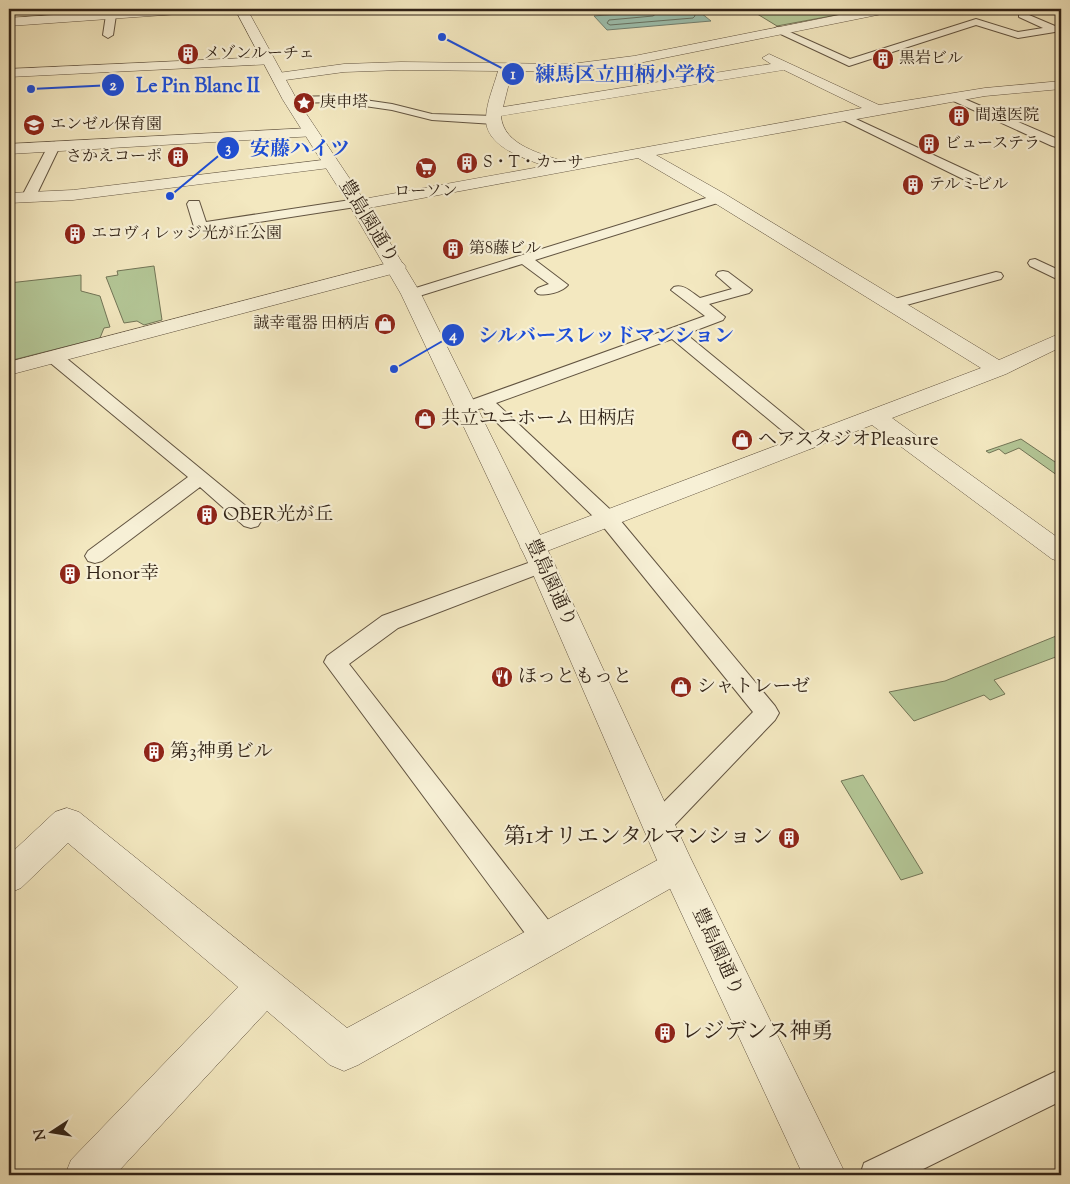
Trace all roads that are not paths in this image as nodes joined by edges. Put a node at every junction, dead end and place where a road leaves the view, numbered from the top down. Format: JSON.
{"nodes":[{"id":1,"x":193,"y":9,"type":"edge"},
{"id":2,"x":241,"y":9,"type":"edge"},
{"id":3,"x":887,"y":9,"type":"edge"},
{"id":4,"x":52,"y":14,"type":"edge"},
{"id":5,"x":111,"y":15,"type":"junction"},
{"id":6,"x":1022,"y":15,"type":"dead end"},
{"id":7,"x":9,"y":22,"type":"edge"},
{"id":8,"x":1058,"y":29,"type":"edge"},
{"id":9,"x":778,"y":30,"type":"junction"},
{"id":10,"x":108,"y":35,"type":"dead end"},
{"id":11,"x":734,"y":41,"type":"junction"},
{"id":12,"x":595,"y":52,"type":"dead end"},
{"id":13,"x":605,"y":64,"type":"junction"},
{"id":14,"x":785,"y":66,"type":"junction"},
{"id":15,"x":506,"y":68,"type":"junction"},
{"id":16,"x":9,"y":73,"type":"edge"},
{"id":17,"x":279,"y":80,"type":"junction"},
{"id":18,"x":1061,"y":85,"type":"edge"},
{"id":19,"x":953,"y":97,"type":"junction"},
{"id":20,"x":877,"y":110,"type":"junction"},
{"id":21,"x":843,"y":116,"type":"junction"},
{"id":22,"x":494,"y":117,"type":"junction"},
{"id":23,"x":310,"y":133,"type":"junction"},
{"id":24,"x":1056,"y":143,"type":"dead end"},
{"id":25,"x":54,"y":146,"type":"junction"},
{"id":26,"x":9,"y":149,"type":"edge"},
{"id":27,"x":639,"y":152,"type":"junction"},
{"id":28,"x":331,"y":164,"type":"junction"},
{"id":29,"x":561,"y":166,"type":"junction"},
{"id":30,"x":978,"y":181,"type":"dead end"},
{"id":31,"x":9,"y":198,"type":"edge"},
{"id":32,"x":28,"y":198,"type":"junction"},
{"id":33,"x":719,"y":198,"type":"junction"},
{"id":34,"x":194,"y":204,"type":"dead end"},
{"id":35,"x":357,"y":204,"type":"junction"},
{"id":36,"x":524,"y":259,"type":"junction"},
{"id":37,"x":1034,"y":263,"type":"dead end"},
{"id":38,"x":396,"y":267,"type":"junction"},
{"id":39,"x":723,"y":275,"type":"dead end"},
{"id":40,"x":996,"y":276,"type":"dead end"},
{"id":41,"x":1061,"y":277,"type":"edge"},
{"id":42,"x":679,"y":290,"type":"dead end"},
{"id":43,"x":543,"y":291,"type":"dead end"},
{"id":44,"x":411,"y":294,"type":"junction"},
{"id":45,"x":697,"y":303,"type":"junction"},
{"id":46,"x":892,"y":304,"type":"junction"},
{"id":47,"x":674,"y":332,"type":"junction"},
{"id":48,"x":1061,"y":339,"type":"edge"},
{"id":49,"x":54,"y":357,"type":"junction"},
{"id":50,"x":9,"y":369,"type":"edge"},
{"id":51,"x":998,"y":369,"type":"junction"},
{"id":52,"x":476,"y":405,"type":"junction"},
{"id":53,"x":876,"y":417,"type":"junction"},
{"id":54,"x":808,"y":442,"type":"junction"},
{"id":55,"x":200,"y":477,"type":"junction"},
{"id":56,"x":608,"y":519,"type":"junction"},
{"id":57,"x":250,"y":522,"type":"dead end"},
{"id":58,"x":1061,"y":553,"type":"edge"},
{"id":59,"x":95,"y":556,"type":"dead end"},
{"id":60,"x":538,"y":556,"type":"junction"},
{"id":61,"x":658,"y":825,"type":"junction"},
{"id":62,"x":677,"y":867,"type":"junction"},
{"id":63,"x":9,"y":877,"type":"edge"},
{"id":64,"x":546,"y":939,"type":"junction"},
{"id":65,"x":266,"y":985,"type":"junction"},
{"id":66,"x":1061,"y":1085,"type":"edge"},
{"id":67,"x":86,"y":1175,"type":"edge"},
{"id":68,"x":825,"y":1175,"type":"edge"},
{"id":69,"x":876,"y":1175,"type":"edge"}],
"edges":[{"from":1,"to":5,"type":"street"},
{"from":2,"to":17,"type":"street","name":"豊島園通り"},
{"from":3,"to":9,"type":"street"},
{"from":4,"to":5,"type":"street"},
{"from":4,"to":7,"type":"street"},
{"from":5,"to":10,"type":"lane"},
{"from":6,"to":8,"type":"lane"},
{"from":8,"to":9,"type":"lane"},
{"from":9,"to":11,"type":"street"},
{"from":11,"to":13,"type":"street"},
{"from":11,"to":14,"type":"street"},
{"from":12,"to":13,"type":"street"},
{"from":13,"to":15,"type":"street"},
{"from":14,"to":20,"type":"street"},
{"from":14,"to":22,"type":"street"},
{"from":15,"to":17,"type":"street"},
{"from":15,"to":22,"type":"street"},
{"from":16,"to":17,"type":"street"},
{"from":17,"to":22,"type":"lane"},
{"from":17,"to":23,"type":"street","name":"豊島園通り"},
{"from":18,"to":19,"type":"street"},
{"from":19,"to":20,"type":"street"},
{"from":19,"to":24,"type":"lane"},
{"from":20,"to":21,"type":"street"},
{"from":21,"to":27,"type":"street"},
{"from":21,"to":30,"type":"lane"},
{"from":22,"to":29,"type":"street"},
{"from":23,"to":25,"type":"street"},
{"from":23,"to":28,"type":"street","name":"豊島園通り"},
{"from":25,"to":26,"type":"street"},
{"from":25,"to":32,"type":"lane"},
{"from":27,"to":29,"type":"street"},
{"from":27,"to":33,"type":"street"},
{"from":28,"to":32,"type":"street"},
{"from":28,"to":35,"type":"street","name":"豊島園通り"},
{"from":29,"to":35,"type":"street"},
{"from":31,"to":32,"type":"street"},
{"from":33,"to":36,"type":"lane"},
{"from":33,"to":46,"type":"street"},
{"from":34,"to":35,"type":"lane"},
{"from":35,"to":38,"type":"street","name":"豊島園通り"},
{"from":36,"to":43,"type":"lane"},
{"from":36,"to":44,"type":"lane"},
{"from":37,"to":41,"type":"lane"},
{"from":38,"to":44,"type":"street","name":"豊島園通り"},
{"from":38,"to":49,"type":"street"},
{"from":39,"to":45,"type":"lane"},
{"from":40,"to":46,"type":"lane"},
{"from":42,"to":45,"type":"lane"},
{"from":44,"to":52,"type":"street","name":"豊島園通り"},
{"from":45,"to":47,"type":"lane"},
{"from":46,"to":51,"type":"street"},
{"from":47,"to":52,"type":"lane"},
{"from":47,"to":54,"type":"lane"},
{"from":48,"to":51,"type":"street"},
{"from":49,"to":50,"type":"street"},
{"from":49,"to":55,"type":"lane"},
{"from":51,"to":53,"type":"street"},
{"from":52,"to":56,"type":"lane"},
{"from":52,"to":60,"type":"street","name":"豊島園通り"},
{"from":53,"to":54,"type":"street"},
{"from":53,"to":58,"type":"street"},
{"from":54,"to":56,"type":"street"},
{"from":55,"to":57,"type":"lane"},
{"from":55,"to":59,"type":"lane"},
{"from":56,"to":60,"type":"street"},
{"from":56,"to":61,"type":"lane"},
{"from":60,"to":61,"type":"street","name":"豊島園通り"},
{"from":60,"to":64,"type":"lane"},
{"from":61,"to":62,"type":"street","name":"豊島園通り"},
{"from":62,"to":64,"type":"street"},
{"from":62,"to":68,"type":"street","name":"豊島園通り"},
{"from":63,"to":65,"type":"street"},
{"from":64,"to":65,"type":"street"},
{"from":65,"to":67,"type":"street"},
{"from":66,"to":69,"type":"lane"}]}
